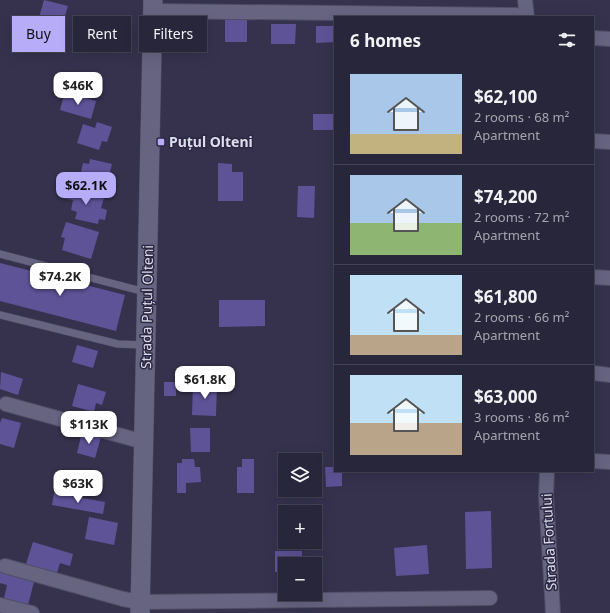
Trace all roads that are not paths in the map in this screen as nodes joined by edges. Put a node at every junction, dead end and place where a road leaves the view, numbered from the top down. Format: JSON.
{"nodes":[{"id":1,"x":525,"y":0,"type":"edge"},
{"id":2,"x":153,"y":6,"type":"edge"},
{"id":3,"x":522,"y":16,"type":"edge"},
{"id":4,"x":594,"y":38,"type":"edge"},
{"id":5,"x":610,"y":39,"type":"edge"},
{"id":6,"x":594,"y":141,"type":"edge"},
{"id":7,"x":610,"y":142,"type":"edge"},
{"id":8,"x":0,"y":254,"type":"edge"},
{"id":9,"x":594,"y":277,"type":"edge"},
{"id":10,"x":610,"y":278,"type":"edge"},
{"id":11,"x":147,"y":292,"type":"junction"},
{"id":12,"x":0,"y":315,"type":"edge"},
{"id":13,"x":146,"y":344,"type":"junction"},
{"id":14,"x":594,"y":374,"type":"edge"},
{"id":15,"x":610,"y":375,"type":"edge"},
{"id":16,"x":6,"y":404,"type":"dead end"},
{"id":17,"x":144,"y":442,"type":"junction"},
{"id":18,"x":594,"y":461,"type":"edge"},
{"id":19,"x":610,"y":462,"type":"edge"},
{"id":20,"x":547,"y":472,"type":"edge"},
{"id":21,"x":5,"y":566,"type":"dead end"},
{"id":22,"x":490,"y":598,"type":"dead end"},
{"id":23,"x":0,"y":605,"type":"edge"},
{"id":24,"x":140,"y":607,"type":"edge"},
{"id":25,"x":32,"y":613,"type":"edge"},
{"id":26,"x":553,"y":613,"type":"edge"}],
"edges":[{"from":1,"to":3,"type":"street"},
{"from":2,"to":3,"type":"street"},
{"from":2,"to":11,"type":"street","name":"Strada Puțul Olteni"},
{"from":4,"to":5,"type":"street"},
{"from":6,"to":7,"type":"street"},
{"from":8,"to":11,"type":"lane"},
{"from":9,"to":10,"type":"street"},
{"from":11,"to":13,"type":"street","name":"Strada Puțul Olteni"},
{"from":12,"to":13,"type":"lane"},
{"from":13,"to":17,"type":"street","name":"Strada Puțul Olteni"},
{"from":14,"to":15,"type":"street"},
{"from":16,"to":17,"type":"street"},
{"from":17,"to":24,"type":"street","name":"Strada Puțul Olteni"},
{"from":18,"to":19,"type":"street"},
{"from":20,"to":26,"type":"street","name":"Strada Fortului"},
{"from":21,"to":24,"type":"street"},
{"from":22,"to":24,"type":"street"},
{"from":23,"to":25,"type":"street"}]}
